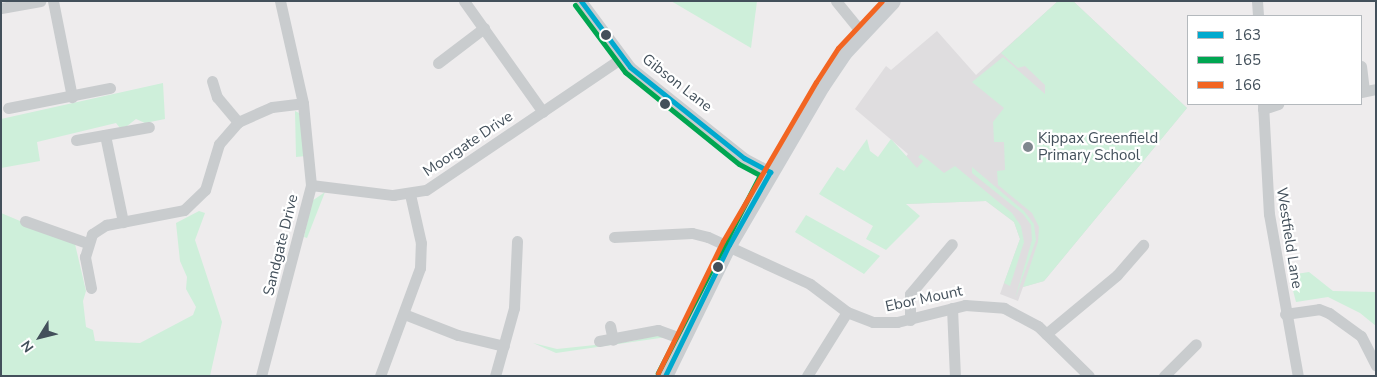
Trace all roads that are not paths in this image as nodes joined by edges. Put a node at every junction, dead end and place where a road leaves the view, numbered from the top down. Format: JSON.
{"nodes":[{"id":1,"x":40,"y":1,"type":"edge"},
{"id":2,"x":53,"y":1,"type":"edge"},
{"id":3,"x":280,"y":1,"type":"edge"},
{"id":4,"x":464,"y":1,"type":"edge"},
{"id":5,"x":581,"y":1,"type":"edge"},
{"id":6,"x":836,"y":1,"type":"edge"},
{"id":7,"x":893,"y":1,"type":"edge"},
{"id":8,"x":1258,"y":1,"type":"edge"},
{"id":9,"x":1,"y":8,"type":"edge"},
{"id":10,"x":1258,"y":15,"type":"edge"},
{"id":11,"x":484,"y":28,"type":"junction"},
{"id":12,"x":862,"y":33,"type":"junction"},
{"id":13,"x":622,"y":58,"type":"junction"},
{"id":14,"x":438,"y":63,"type":"dead end"},
{"id":15,"x":1362,"y":70,"type":"edge"},
{"id":16,"x":212,"y":81,"type":"dead end"},
{"id":17,"x":110,"y":88,"type":"dead end"},
{"id":18,"x":1367,"y":91,"type":"edge"},
{"id":19,"x":72,"y":96,"type":"junction"},
{"id":20,"x":303,"y":103,"type":"junction"},
{"id":21,"x":1263,"y":107,"type":"edge"},
{"id":22,"x":8,"y":108,"type":"dead end"},
{"id":23,"x":543,"y":112,"type":"junction"},
{"id":24,"x":238,"y":122,"type":"junction"},
{"id":25,"x":149,"y":127,"type":"dead end"},
{"id":26,"x":105,"y":135,"type":"junction"},
{"id":27,"x":76,"y":140,"type":"dead end"},
{"id":28,"x":770,"y":172,"type":"junction"},
{"id":29,"x":311,"y":185,"type":"junction"},
{"id":30,"x":410,"y":194,"type":"junction"},
{"id":31,"x":25,"y":220,"type":"dead end"},
{"id":32,"x":123,"y":222,"type":"junction"},
{"id":33,"x":614,"y":237,"type":"dead end"},
{"id":34,"x":517,"y":240,"type":"dead end"},
{"id":35,"x":87,"y":243,"type":"junction"},
{"id":36,"x":952,"y":244,"type":"dead end"},
{"id":37,"x":729,"y":245,"type":"junction"},
{"id":38,"x":1143,"y":245,"type":"dead end"},
{"id":39,"x":91,"y":288,"type":"dead end"},
{"id":40,"x":952,"y":308,"type":"junction"},
{"id":41,"x":847,"y":312,"type":"junction"},
{"id":42,"x":404,"y":314,"type":"junction"},
{"id":43,"x":1286,"y":314,"type":"junction"},
{"id":44,"x":910,"y":320,"type":"junction"},
{"id":45,"x":610,"y":326,"type":"dead end"},
{"id":46,"x":1046,"y":334,"type":"junction"},
{"id":47,"x":683,"y":339,"type":"junction"},
{"id":48,"x":613,"y":340,"type":"junction"},
{"id":49,"x":599,"y":341,"type":"dead end"},
{"id":50,"x":1196,"y":344,"type":"dead end"},
{"id":51,"x":504,"y":346,"type":"junction"},
{"id":52,"x":1376,"y":365,"type":"edge"},
{"id":53,"x":261,"y":376,"type":"edge"},
{"id":54,"x":380,"y":376,"type":"edge"},
{"id":55,"x":496,"y":376,"type":"edge"},
{"id":56,"x":665,"y":376,"type":"edge"},
{"id":57,"x":808,"y":376,"type":"edge"},
{"id":58,"x":955,"y":376,"type":"edge"},
{"id":59,"x":1089,"y":376,"type":"edge"},
{"id":60,"x":1164,"y":376,"type":"edge"},
{"id":61,"x":1298,"y":376,"type":"edge"}],
"edges":[{"from":1,"to":9,"type":"street"},
{"from":2,"to":19,"type":"street"},
{"from":3,"to":20,"type":"street","name":"Sandgate Drive"},
{"from":4,"to":11,"type":"street"},
{"from":5,"to":13,"type":"street","name":"Gibson Lane"},
{"from":6,"to":12,"type":"street"},
{"from":7,"to":12,"type":"main road"},
{"from":8,"to":10,"type":"street"},
{"from":11,"to":14,"type":"street"},
{"from":11,"to":23,"type":"street"},
{"from":12,"to":28,"type":"main road"},
{"from":13,"to":23,"type":"street","name":"Moorgate Drive"},
{"from":13,"to":28,"type":"street","name":"Gibson Lane"},
{"from":15,"to":18,"type":"street"},
{"from":16,"to":24,"type":"street"},
{"from":17,"to":19,"type":"street"},
{"from":19,"to":22,"type":"street"},
{"from":20,"to":24,"type":"street"},
{"from":20,"to":29,"type":"street","name":"Sandgate Drive"},
{"from":21,"to":43,"type":"street","name":"Westfield Lane"},
{"from":23,"to":30,"type":"street","name":"Moorgate Drive"},
{"from":24,"to":32,"type":"street"},
{"from":25,"to":26,"type":"street"},
{"from":26,"to":27,"type":"street"},
{"from":26,"to":32,"type":"street"},
{"from":28,"to":37,"type":"main road"},
{"from":29,"to":30,"type":"street","name":"Moorgate Drive"},
{"from":29,"to":53,"type":"street","name":"Sandgate Drive"},
{"from":30,"to":42,"type":"street"},
{"from":31,"to":35,"type":"street"},
{"from":32,"to":35,"type":"street"},
{"from":33,"to":37,"type":"street","name":"Ebor Mount"},
{"from":34,"to":51,"type":"street"},
{"from":35,"to":39,"type":"street"},
{"from":36,"to":44,"type":"street"},
{"from":37,"to":41,"type":"street","name":"Ebor Mount"},
{"from":37,"to":47,"type":"main road"},
{"from":38,"to":46,"type":"street"},
{"from":40,"to":44,"type":"street","name":"Ebor Mount"},
{"from":40,"to":46,"type":"street","name":"Ebor Mount"},
{"from":40,"to":58,"type":"street"},
{"from":41,"to":44,"type":"street","name":"Ebor Mount"},
{"from":41,"to":57,"type":"street"},
{"from":42,"to":51,"type":"street"},
{"from":42,"to":54,"type":"street"},
{"from":43,"to":52,"type":"street"},
{"from":43,"to":61,"type":"street","name":"Westfield Lane"},
{"from":45,"to":48,"type":"street"},
{"from":46,"to":59,"type":"street","name":"Ebor Mount"},
{"from":47,"to":48,"type":"street"},
{"from":47,"to":56,"type":"main road"},
{"from":48,"to":49,"type":"street"},
{"from":50,"to":60,"type":"street"},
{"from":51,"to":55,"type":"street"}]}
